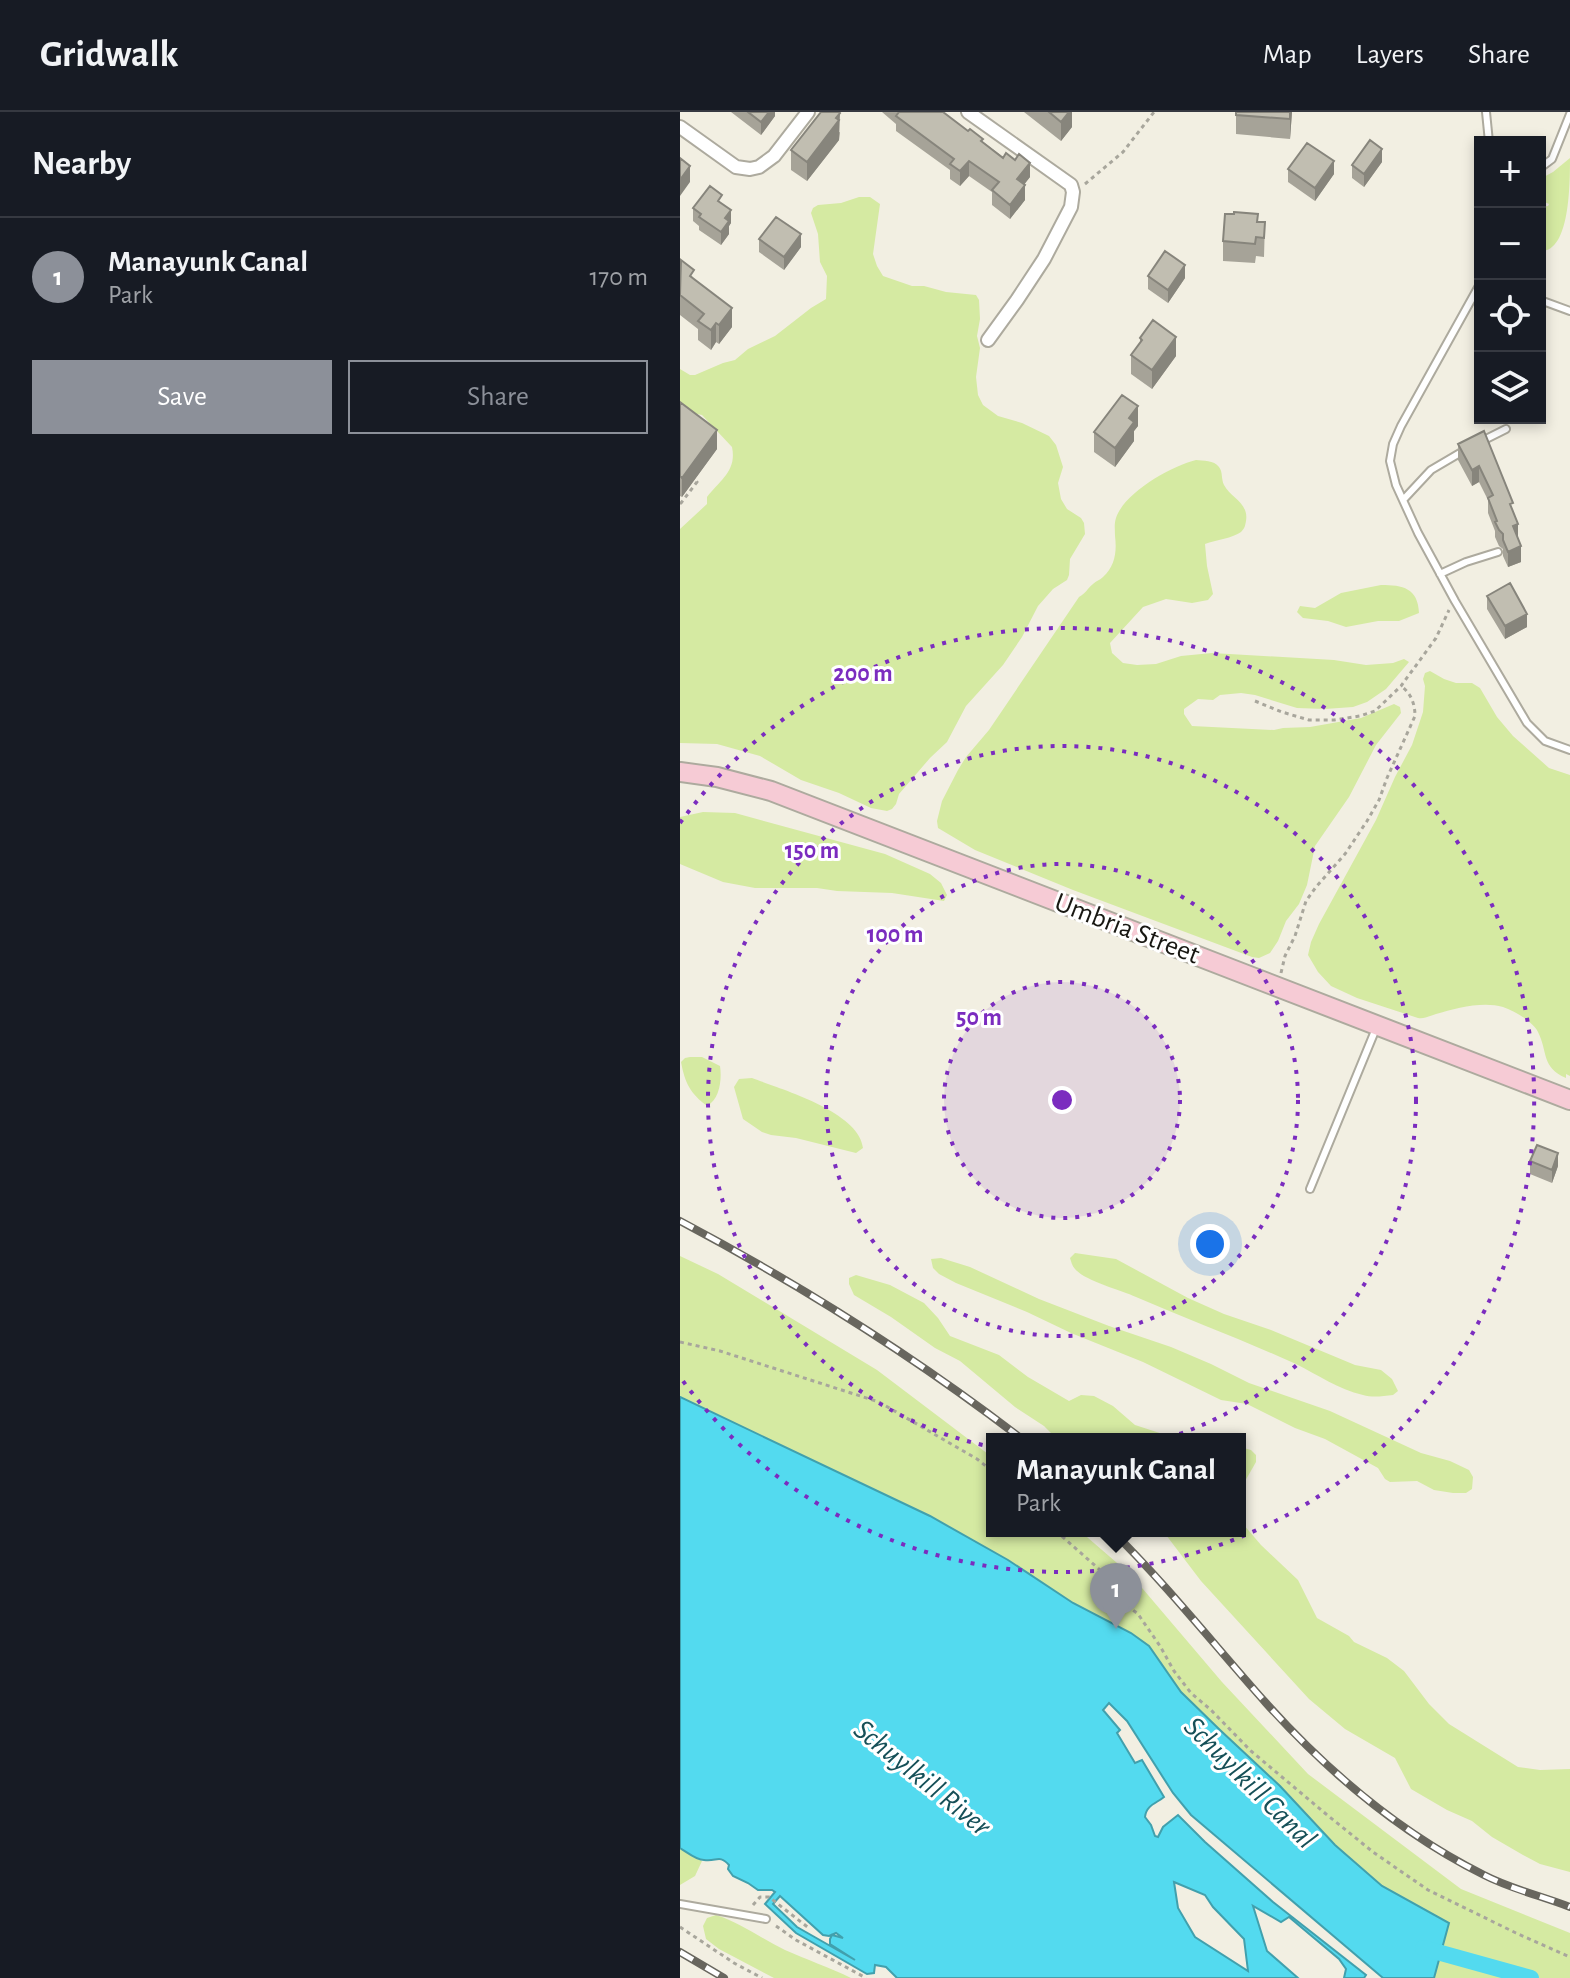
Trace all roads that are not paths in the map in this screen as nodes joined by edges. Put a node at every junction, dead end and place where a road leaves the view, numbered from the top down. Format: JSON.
{"nodes":[{"id":1,"x":808,"y":112,"type":"edge"},
{"id":2,"x":968,"y":112,"type":"edge"},
{"id":3,"x":1486,"y":112,"type":"edge"},
{"id":4,"x":1570,"y":114,"type":"edge"},
{"id":5,"x":680,"y":127,"type":"edge"},
{"id":6,"x":1488,"y":136,"type":"edge"},
{"id":7,"x":1546,"y":164,"type":"edge"},
{"id":8,"x":1474,"y":295,"type":"edge"},
{"id":9,"x":1546,"y":302,"type":"edge"},
{"id":10,"x":1570,"y":311,"type":"edge"},
{"id":11,"x":988,"y":340,"type":"dead end"},
{"id":12,"x":1506,"y":429,"type":"dead end"},
{"id":13,"x":1403,"y":500,"type":"junction"},
{"id":14,"x":1498,"y":552,"type":"dead end"},
{"id":15,"x":1440,"y":574,"type":"junction"},
{"id":16,"x":1570,"y":750,"type":"edge"},
{"id":17,"x":680,"y":772,"type":"edge"},
{"id":18,"x":1377,"y":1026,"type":"junction"},
{"id":19,"x":1570,"y":1100,"type":"edge"},
{"id":20,"x":1310,"y":1189,"type":"dead end"},
{"id":21,"x":680,"y":1904,"type":"edge"},
{"id":22,"x":766,"y":1919,"type":"road end"}],
"edges":[{"from":1,"to":5,"type":"street"},
{"from":2,"to":11,"type":"street"},
{"from":3,"to":6,"type":"lane"},
{"from":4,"to":7,"type":"lane"},
{"from":8,"to":13,"type":"lane"},
{"from":9,"to":10,"type":"lane"},
{"from":12,"to":13,"type":"lane"},
{"from":13,"to":15,"type":"lane"},
{"from":14,"to":15,"type":"lane"},
{"from":15,"to":16,"type":"lane"},
{"from":17,"to":18,"type":"main road","name":"Umbria Street"},
{"from":18,"to":19,"type":"main road","name":"Umbria Street"},
{"from":18,"to":20,"type":"lane"},
{"from":21,"to":22,"type":"lane"}]}
